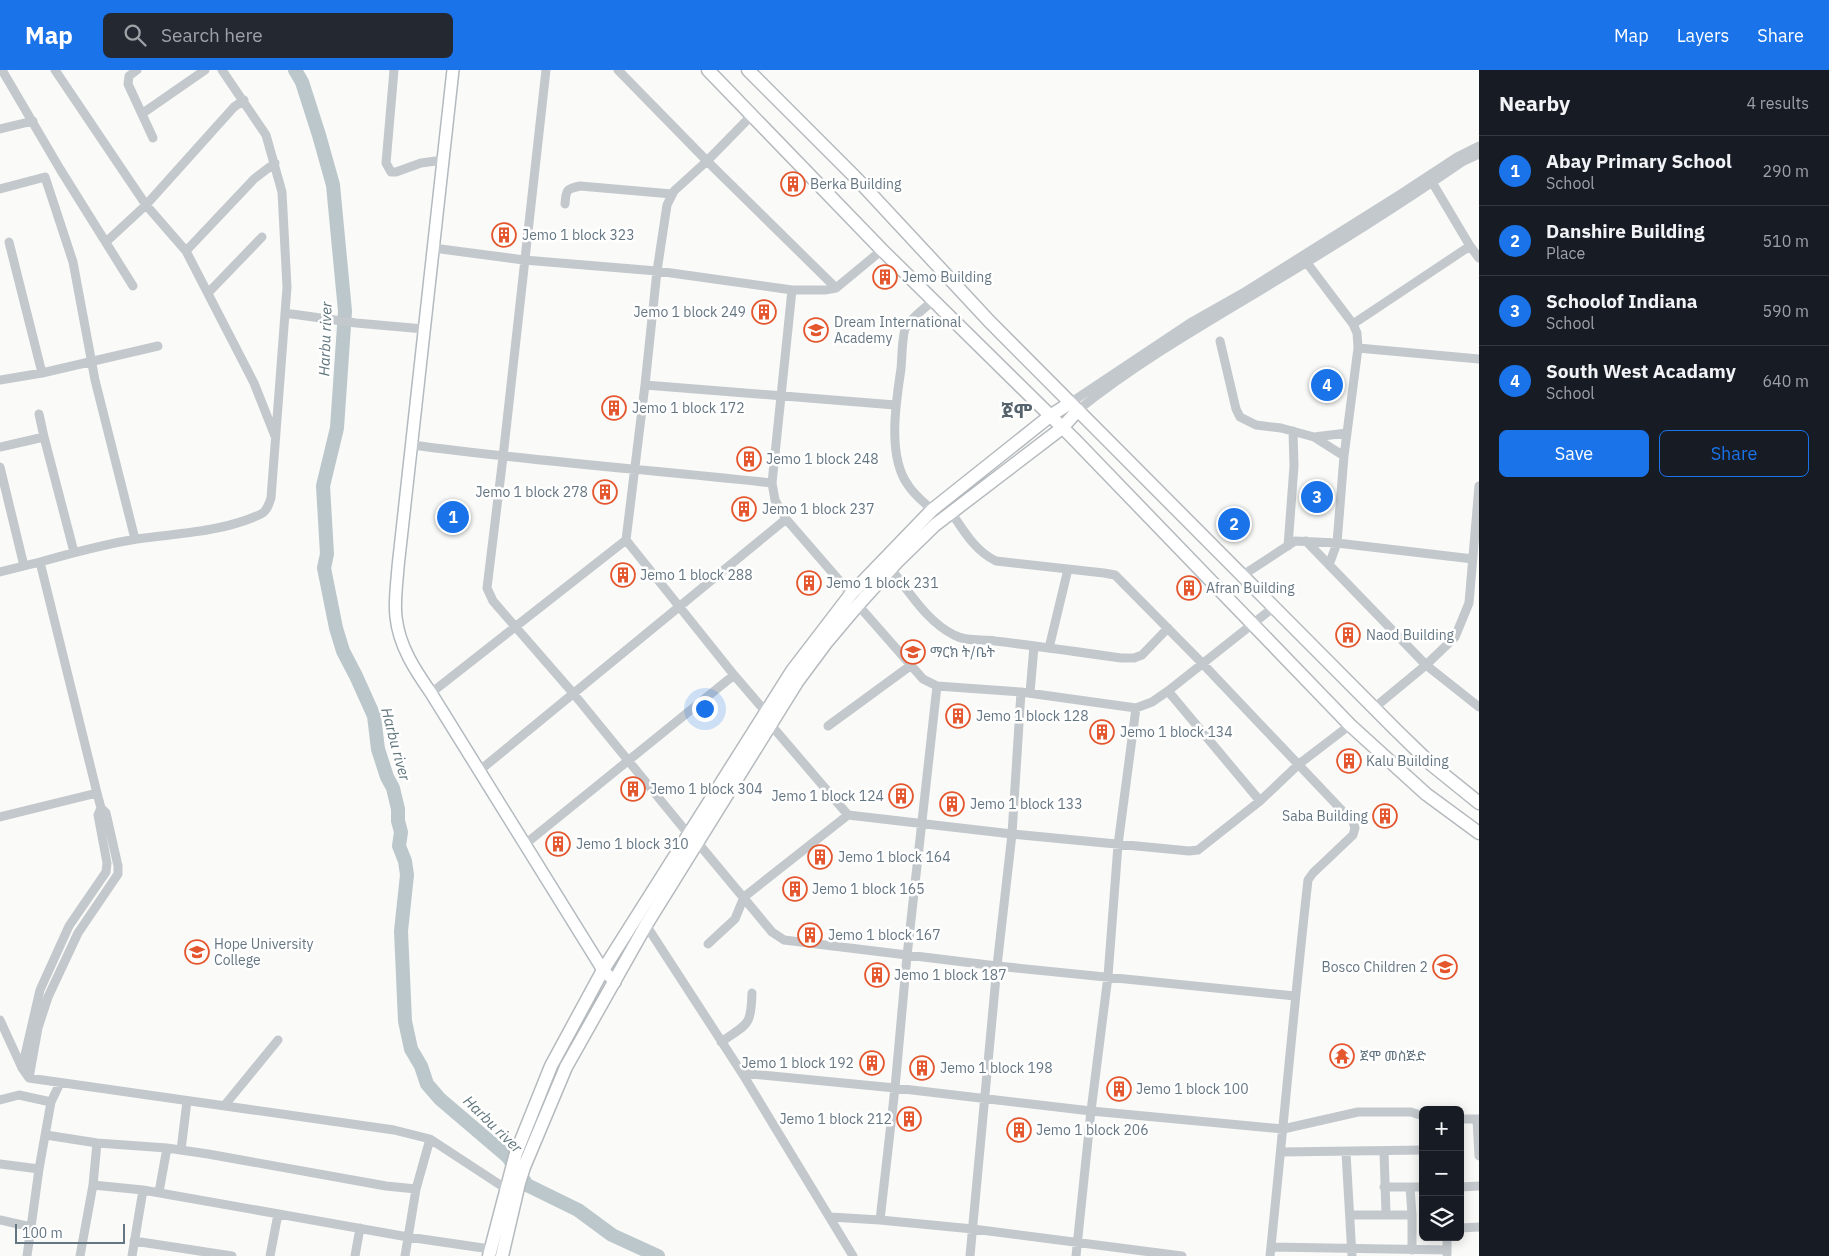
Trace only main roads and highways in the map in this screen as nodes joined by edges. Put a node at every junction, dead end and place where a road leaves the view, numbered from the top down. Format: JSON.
{"nodes":[{"id":1,"x":708,"y":70,"type":"edge"},
{"id":2,"x":748,"y":70,"type":"edge"},
{"id":3,"x":1030,"y":397,"type":"junction"},
{"id":4,"x":1074,"y":406,"type":"junction"},
{"id":5,"x":1050,"y":416,"type":"junction"},
{"id":6,"x":1036,"y":427,"type":"junction"},
{"id":7,"x":1062,"y":428,"type":"junction"},
{"id":8,"x":1042,"y":444,"type":"junction"},
{"id":9,"x":1083,"y":450,"type":"junction"},
{"id":10,"x":854,"y":599,"type":"junction"},
{"id":11,"x":748,"y":751,"type":"junction"},
{"id":12,"x":1479,"y":803,"type":"edge"},
{"id":13,"x":1479,"y":833,"type":"edge"},
{"id":14,"x":694,"y":839,"type":"junction"},
{"id":15,"x":518,"y":1167,"type":"junction"},
{"id":16,"x":514,"y":1189,"type":"junction"},
{"id":17,"x":490,"y":1252,"type":"edge"},
{"id":18,"x":502,"y":1256,"type":"edge"}],
"edges":[{"from":1,"to":3,"type":"main road"},
{"from":2,"to":4,"type":"main road"},
{"from":3,"to":5,"type":"main road"},
{"from":3,"to":6,"type":"main road"},
{"from":4,"to":5,"type":"main road"},
{"from":4,"to":7,"type":"main road"},
{"from":4,"to":12,"type":"main road"},
{"from":5,"to":6,"type":"main road"},
{"from":5,"to":7,"type":"main road"},
{"from":6,"to":10,"type":"main road"},
{"from":7,"to":8,"type":"main road"},
{"from":7,"to":9,"type":"main road"},
{"from":8,"to":9,"type":"main road"},
{"from":8,"to":10,"type":"main road"},
{"from":9,"to":13,"type":"main road"},
{"from":10,"to":11,"type":"main road"},
{"from":10,"to":11,"type":"main road"},
{"from":11,"to":14,"type":"main road"},
{"from":14,"to":15,"type":"main road"},
{"from":14,"to":15,"type":"main road"},
{"from":15,"to":16,"type":"main road"},
{"from":16,"to":17,"type":"main road"},
{"from":16,"to":18,"type":"main road"}]}
